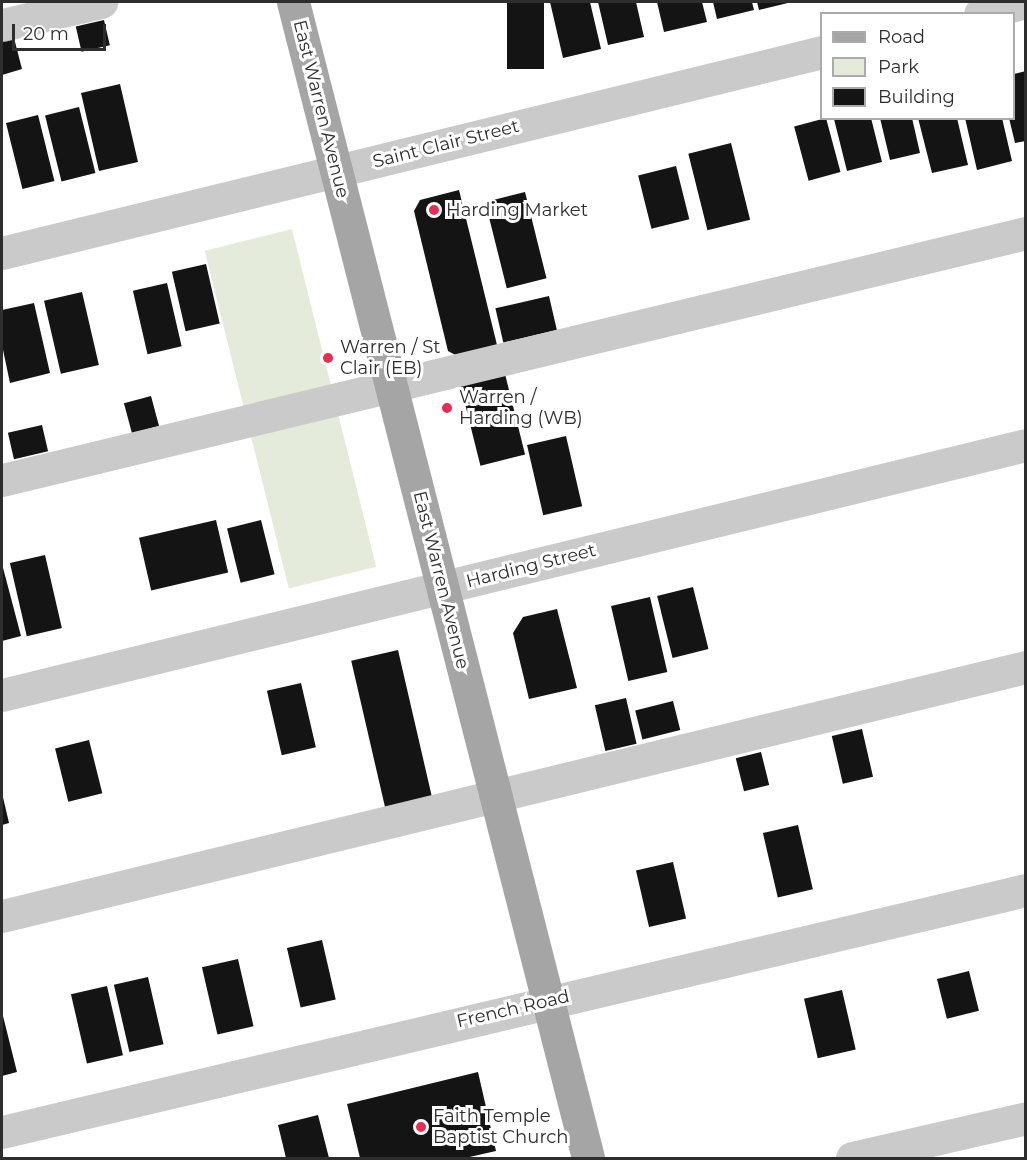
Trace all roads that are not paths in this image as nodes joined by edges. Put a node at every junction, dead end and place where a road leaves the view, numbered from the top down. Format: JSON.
{"nodes":[{"id":1,"x":101,"y":2,"type":"edge"},
{"id":2,"x":294,"y":2,"type":"edge"},
{"id":3,"x":1026,"y":2,"type":"edge"},
{"id":4,"x":988,"y":12,"type":"edge"},
{"id":5,"x":2,"y":25,"type":"edge"},
{"id":6,"x":820,"y":52,"type":"edge"},
{"id":7,"x":336,"y":171,"type":"junction"},
{"id":8,"x":1026,"y":233,"type":"edge"},
{"id":9,"x":2,"y":253,"type":"edge"},
{"id":10,"x":391,"y":386,"type":"junction"},
{"id":11,"x":1026,"y":445,"type":"edge"},
{"id":12,"x":2,"y":480,"type":"edge"},
{"id":13,"x":443,"y":587,"type":"junction"},
{"id":14,"x":1026,"y":667,"type":"edge"},
{"id":15,"x":2,"y":695,"type":"edge"},
{"id":16,"x":496,"y":795,"type":"junction"},
{"id":17,"x":1026,"y":890,"type":"edge"},
{"id":18,"x":2,"y":916,"type":"edge"},
{"id":19,"x":548,"y":1000,"type":"junction"},
{"id":20,"x":1026,"y":1118,"type":"edge"},
{"id":21,"x":2,"y":1132,"type":"edge"},
{"id":22,"x":588,"y":1158,"type":"edge"},
{"id":23,"x":852,"y":1158,"type":"edge"}],
"edges":[{"from":1,"to":5,"type":"street"},
{"from":2,"to":7,"type":"main road","name":"East Warren Avenue"},
{"from":3,"to":4,"type":"street"},
{"from":6,"to":7,"type":"street","name":"Saint Clair Street"},
{"from":7,"to":9,"type":"street","name":"Saint Clair Street"},
{"from":7,"to":10,"type":"main road","name":"East Warren Avenue"},
{"from":8,"to":10,"type":"street"},
{"from":10,"to":12,"type":"street"},
{"from":10,"to":13,"type":"main road","name":"East Warren Avenue"},
{"from":11,"to":13,"type":"street","name":"Harding Street"},
{"from":13,"to":15,"type":"street","name":"Harding Street"},
{"from":13,"to":16,"type":"main road","name":"East Warren Avenue"},
{"from":14,"to":16,"type":"street"},
{"from":16,"to":18,"type":"street"},
{"from":16,"to":19,"type":"main road","name":"East Warren Avenue"},
{"from":17,"to":19,"type":"street","name":"French Road"},
{"from":19,"to":21,"type":"street","name":"French Road"},
{"from":19,"to":22,"type":"main road","name":"East Warren Avenue"},
{"from":20,"to":23,"type":"street"}]}
